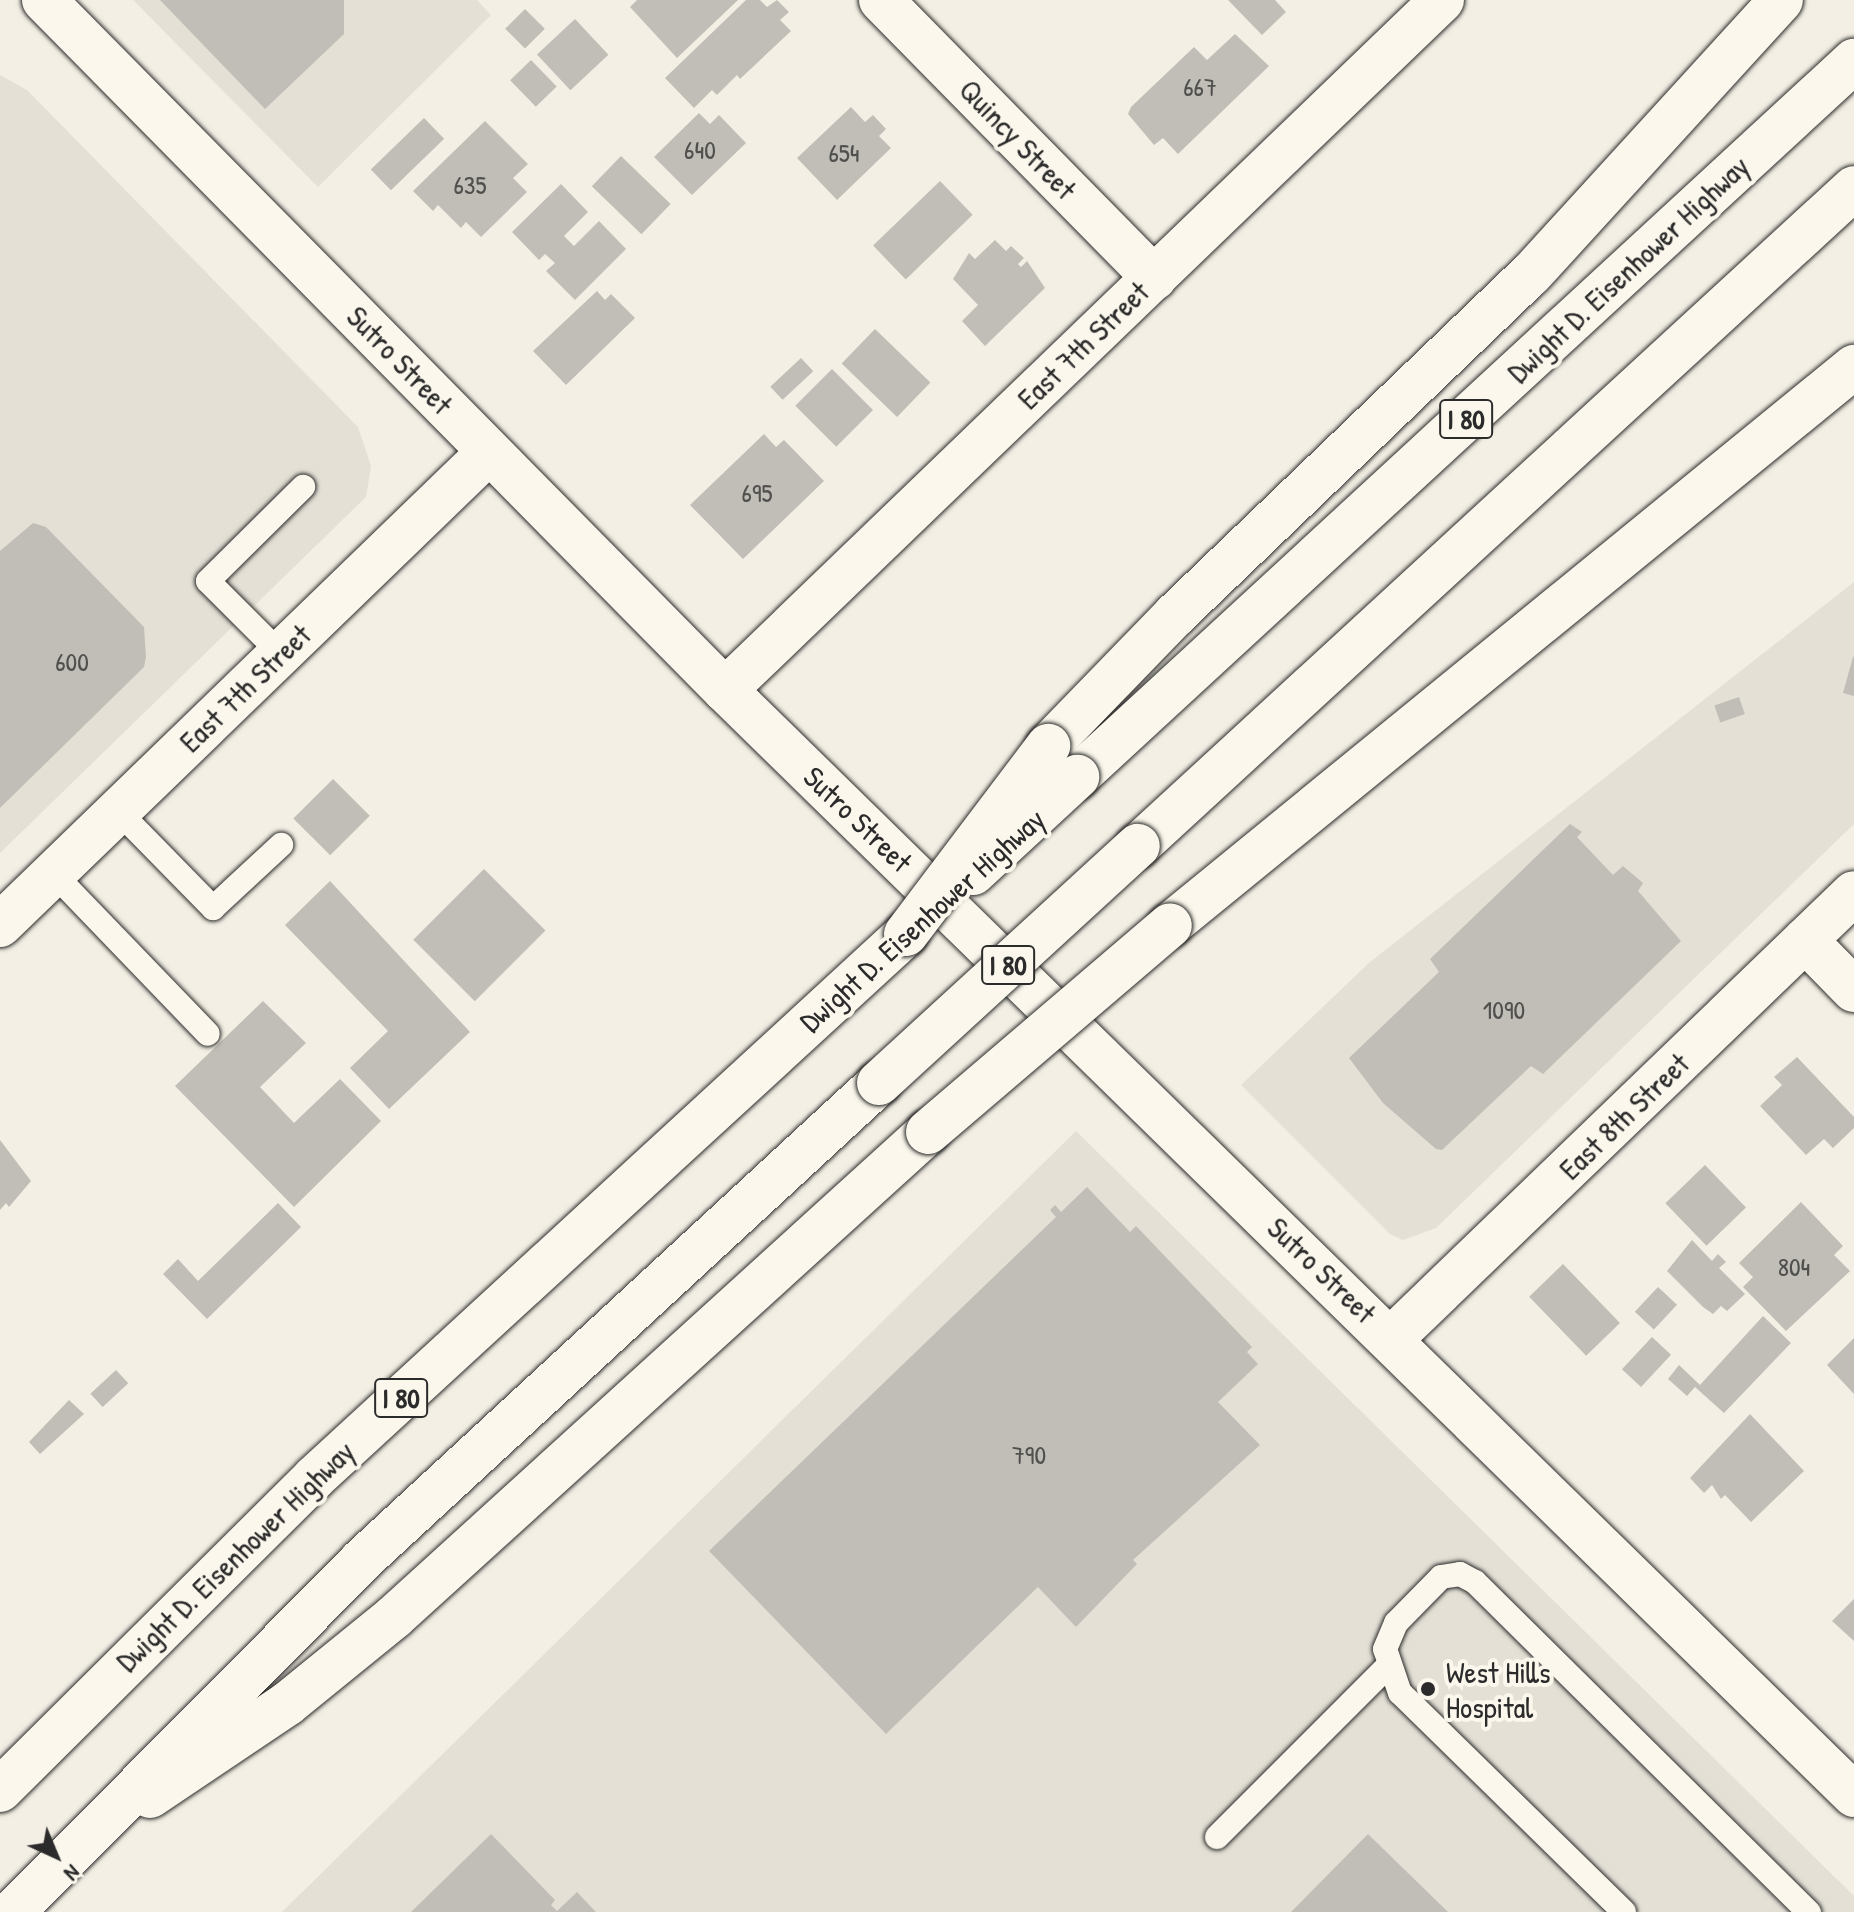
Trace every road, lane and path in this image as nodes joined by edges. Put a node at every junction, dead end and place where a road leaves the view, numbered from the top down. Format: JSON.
{"nodes":[{"id":1,"x":44,"y":0,"type":"edge"},
{"id":2,"x":881,"y":0,"type":"edge"},
{"id":3,"x":1781,"y":0,"type":"edge"},
{"id":4,"x":1427,"y":5,"type":"edge"},
{"id":5,"x":1854,"y":61,"type":"edge"},
{"id":6,"x":1854,"y":188,"type":"edge"},
{"id":7,"x":1154,"y":278,"type":"junction"},
{"id":8,"x":1854,"y":367,"type":"edge"},
{"id":9,"x":489,"y":452,"type":"junction"},
{"id":10,"x":303,"y":487,"type":"dead end"},
{"id":11,"x":281,"y":654,"type":"junction"},
{"id":12,"x":725,"y":690,"type":"junction"},
{"id":13,"x":1063,"y":762,"type":"junction"},
{"id":14,"x":118,"y":811,"type":"junction"},
{"id":15,"x":281,"y":845,"type":"dead end"},
{"id":16,"x":53,"y":873,"type":"junction"},
{"id":17,"x":1854,"y":893,"type":"edge"},
{"id":18,"x":0,"y":925,"type":"edge"},
{"id":19,"x":1805,"y":940,"type":"junction"},
{"id":20,"x":1854,"y":990,"type":"edge"},
{"id":21,"x":208,"y":1034,"type":"dead end"},
{"id":22,"x":1392,"y":1338,"type":"junction"},
{"id":23,"x":1387,"y":1667,"type":"junction"},
{"id":24,"x":0,"y":1790,"type":"edge"},
{"id":25,"x":1854,"y":1795,"type":"edge"},
{"id":26,"x":1217,"y":1837,"type":"dead end"},
{"id":27,"x":84,"y":1838,"type":"junction"},
{"id":28,"x":13,"y":1912,"type":"edge"},
{"id":29,"x":1624,"y":1912,"type":"edge"},
{"id":30,"x":1809,"y":1912,"type":"edge"}],
"edges":[{"from":1,"to":9,"type":"main road","name":"Sutro Street"},
{"from":2,"to":7,"type":"main road","name":"Quincy Street"},
{"from":3,"to":13,"type":"main road"},
{"from":4,"to":7,"type":"main road","name":"East 7th Street"},
{"from":5,"to":13,"type":"main road","name":"Dwight D. Eisenhower Highway","number":"I 80"},
{"from":6,"to":27,"type":"main road","number":"I 80","bridge":true},
{"from":7,"to":12,"type":"main road","name":"East 7th Street"},
{"from":8,"to":27,"type":"main road","bridge":true},
{"from":9,"to":11,"type":"main road","name":"East 7th Street"},
{"from":9,"to":12,"type":"main road","name":"Sutro Street"},
{"from":10,"to":11,"type":"lane"},
{"from":11,"to":14,"type":"main road","name":"East 7th Street"},
{"from":12,"to":22,"type":"main road","name":"Sutro Street"},
{"from":13,"to":24,"type":"main road","name":"Dwight D. Eisenhower Highway","number":"I 80","bridge":true},
{"from":14,"to":15,"type":"lane"},
{"from":14,"to":16,"type":"main road","name":"East 7th Street"},
{"from":16,"to":18,"type":"main road","name":"East 7th Street"},
{"from":16,"to":21,"type":"lane"},
{"from":17,"to":19,"type":"main road","name":"East 8th Street"},
{"from":19,"to":20,"type":"main road"},
{"from":19,"to":22,"type":"main road","name":"East 8th Street"},
{"from":22,"to":25,"type":"main road","name":"Sutro Street"},
{"from":23,"to":26,"type":"lane"},
{"from":23,"to":29,"type":"lane"},
{"from":23,"to":30,"type":"lane"},
{"from":27,"to":28,"type":"main road","number":"I 80"}]}
